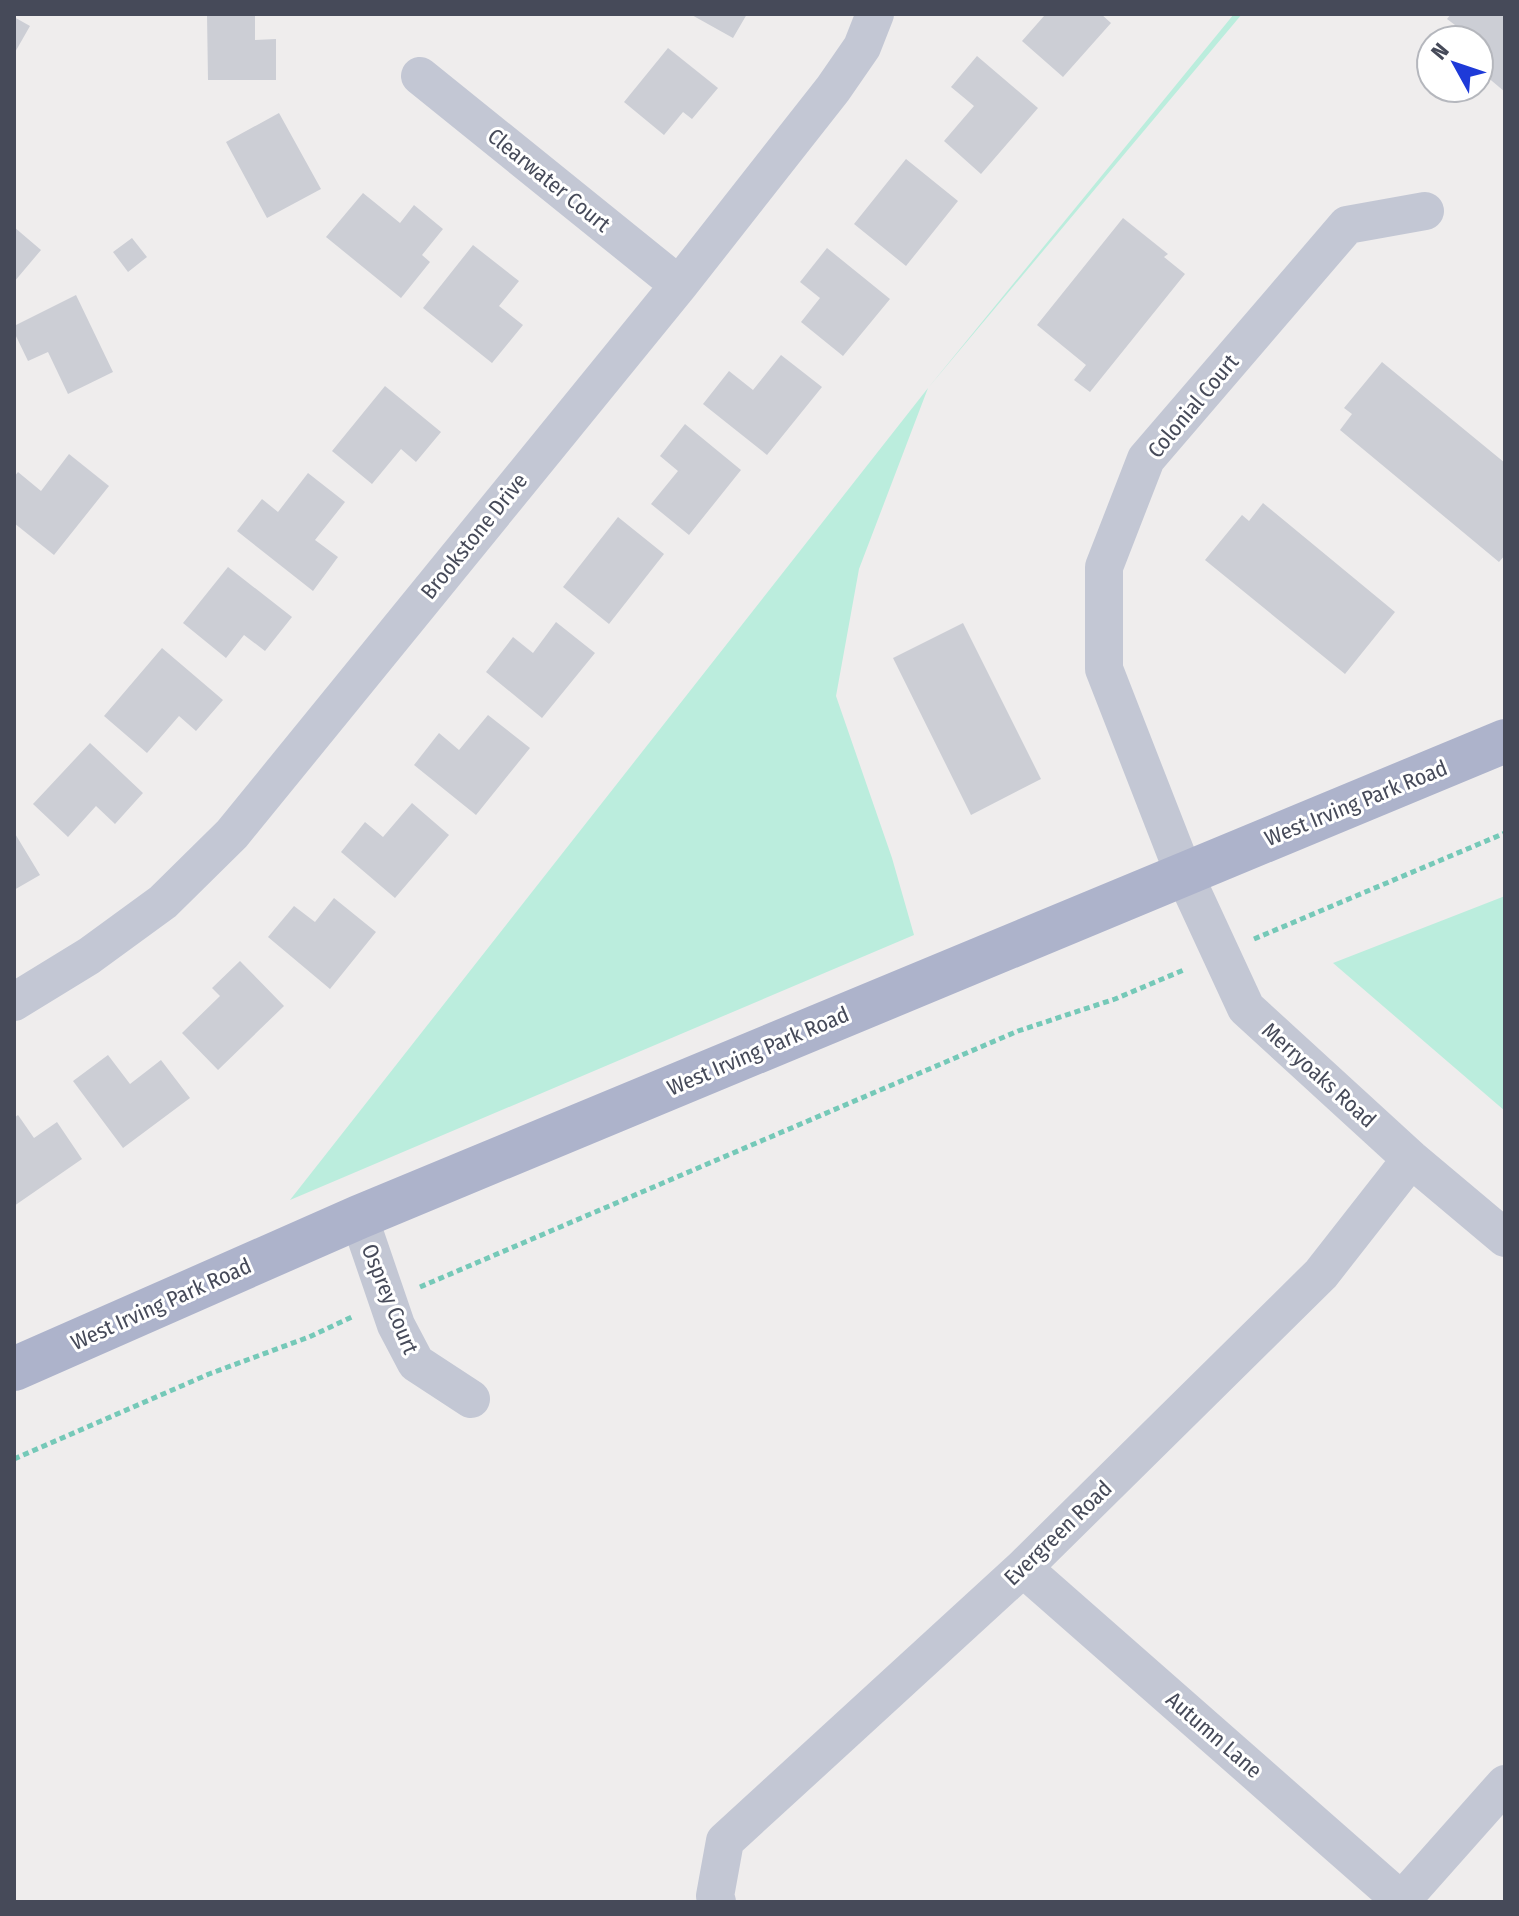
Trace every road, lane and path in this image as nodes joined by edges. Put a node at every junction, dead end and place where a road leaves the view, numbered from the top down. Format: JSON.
{"nodes":[{"id":1,"x":875,"y":14,"type":"edge"},
{"id":2,"x":420,"y":76,"type":"dead end"},
{"id":3,"x":1425,"y":211,"type":"dead end"},
{"id":4,"x":679,"y":285,"type":"junction"},
{"id":5,"x":1505,"y":741,"type":"edge"},
{"id":6,"x":1505,"y":833,"type":"edge"},
{"id":7,"x":1184,"y":874,"type":"junction"},
{"id":8,"x":1221,"y":954,"type":"junction"},
{"id":9,"x":14,"y":1002,"type":"edge"},
{"id":10,"x":1411,"y":1159,"type":"junction"},
{"id":11,"x":359,"y":1217,"type":"junction"},
{"id":12,"x":1505,"y":1238,"type":"edge"},
{"id":13,"x":387,"y":1301,"type":"junction"},
{"id":14,"x":14,"y":1369,"type":"edge"},
{"id":15,"x":471,"y":1399,"type":"dead end"},
{"id":16,"x":14,"y":1459,"type":"edge"},
{"id":17,"x":1023,"y":1568,"type":"junction"},
{"id":18,"x":1505,"y":1784,"type":"edge"},
{"id":19,"x":1403,"y":1901,"type":"edge"},
{"id":20,"x":717,"y":1902,"type":"edge"}],
"edges":[{"from":1,"to":4,"type":"street","name":"Brookstone Drive"},
{"from":2,"to":4,"type":"street","name":"Clearwater Court"},
{"from":3,"to":7,"type":"street","name":"Colonial Court"},
{"from":4,"to":9,"type":"street","name":"Brookstone Drive"},
{"from":5,"to":7,"type":"main road","name":"West Irving Park Road"},
{"from":6,"to":8,"type":"path"},
{"from":7,"to":8,"type":"street","name":"Merryoaks Road"},
{"from":7,"to":11,"type":"main road","name":"West Irving Park Road"},
{"from":8,"to":10,"type":"street","name":"Merryoaks Road"},
{"from":8,"to":13,"type":"path"},
{"from":10,"to":12,"type":"street","name":"Merryoaks Road"},
{"from":10,"to":17,"type":"street","name":"Evergreen Road"},
{"from":11,"to":13,"type":"street","name":"Osprey Court"},
{"from":11,"to":14,"type":"main road","name":"West Irving Park Road"},
{"from":13,"to":15,"type":"street","name":"Osprey Court"},
{"from":13,"to":16,"type":"path"},
{"from":17,"to":19,"type":"street","name":"Autumn Lane"},
{"from":17,"to":20,"type":"street","name":"Evergreen Road"},
{"from":18,"to":19,"type":"street"}]}
